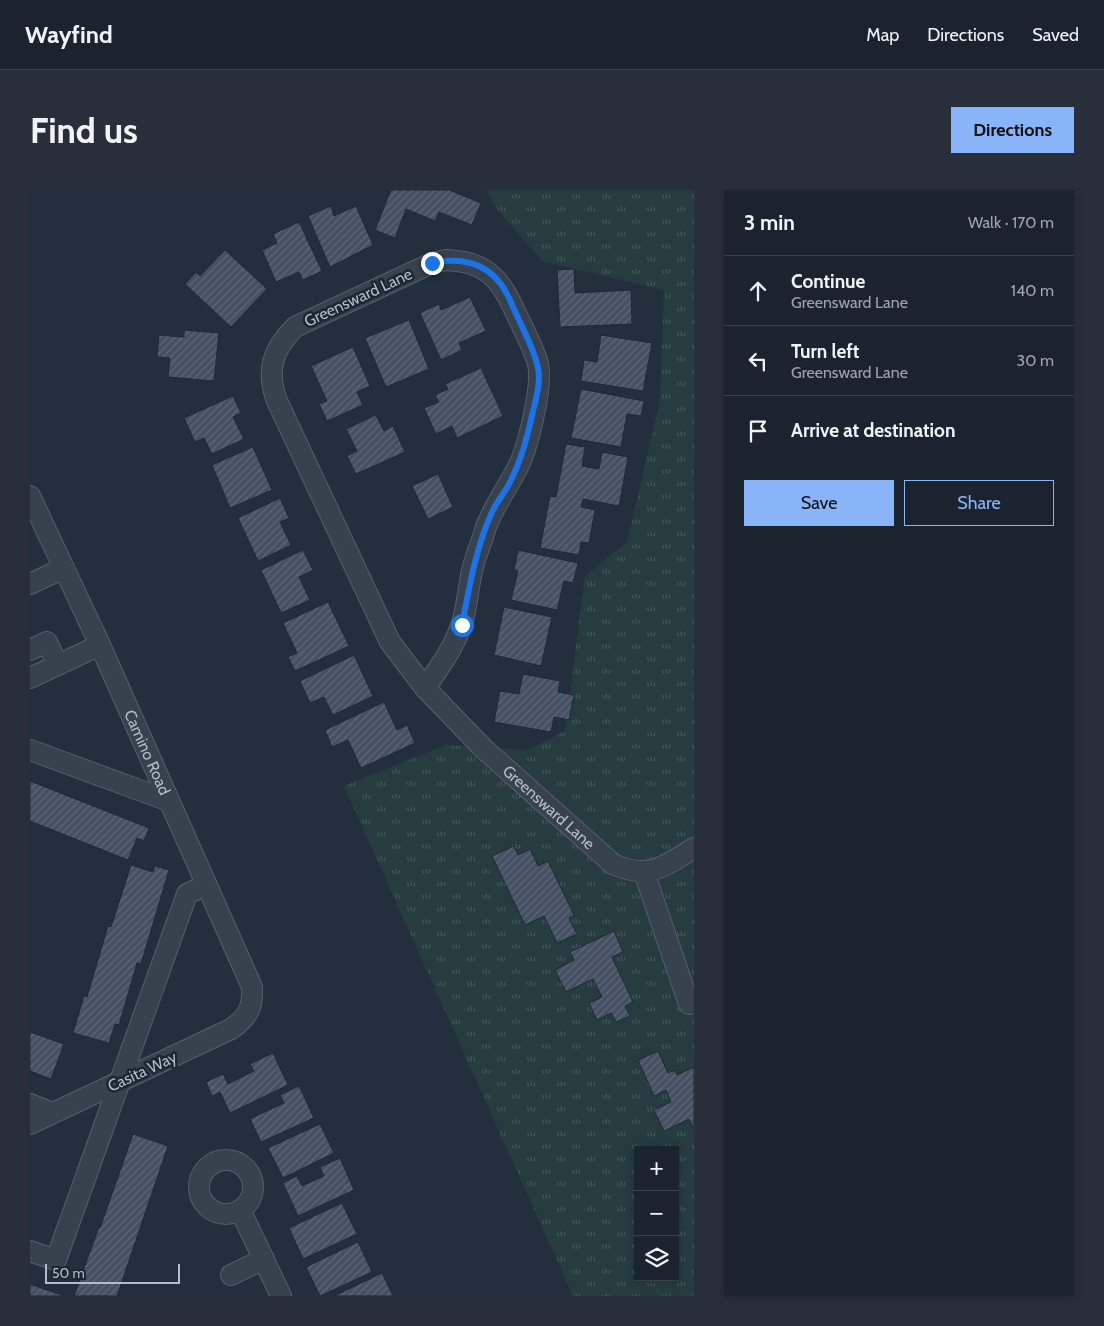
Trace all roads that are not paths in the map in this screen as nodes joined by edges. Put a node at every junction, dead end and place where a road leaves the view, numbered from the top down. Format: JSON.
{"nodes":[{"id":1,"x":30,"y":496,"type":"edge"},
{"id":2,"x":34,"y":517,"type":"edge"},
{"id":3,"x":64,"y":568,"type":"junction"},
{"id":4,"x":30,"y":584,"type":"edge"},
{"id":5,"x":100,"y":646,"type":"junction"},
{"id":6,"x":30,"y":650,"type":"edge"},
{"id":7,"x":58,"y":665,"type":"junction"},
{"id":8,"x":30,"y":678,"type":"edge"},
{"id":9,"x":425,"y":688,"type":"junction"},
{"id":10,"x":30,"y":750,"type":"edge"},
{"id":11,"x":169,"y":801,"type":"junction"},
{"id":12,"x":694,"y":848,"type":"edge"},
{"id":13,"x":644,"y":872,"type":"junction"},
{"id":14,"x":206,"y":885,"type":"junction"},
{"id":15,"x":688,"y":1004,"type":"dead end"},
{"id":16,"x":248,"y":1012,"type":"joint"},
{"id":17,"x":120,"y":1082,"type":"junction"},
{"id":18,"x":30,"y":1104,"type":"edge"},
{"id":19,"x":53,"y":1113,"type":"junction"},
{"id":20,"x":30,"y":1124,"type":"edge"},
{"id":21,"x":240,"y":1211,"type":"dead end"},
{"id":22,"x":30,"y":1251,"type":"edge"},
{"id":23,"x":264,"y":1260,"type":"junction"},
{"id":24,"x":231,"y":1275,"type":"dead end"},
{"id":25,"x":280,"y":1296,"type":"edge"}],
"edges":[{"from":1,"to":2,"type":"street","name":"Camino Road"},
{"from":2,"to":3,"type":"street","name":"Camino Road"},
{"from":3,"to":4,"type":"street"},
{"from":3,"to":5,"type":"street","name":"Camino Road"},
{"from":5,"to":7,"type":"street"},
{"from":5,"to":11,"type":"street","name":"Camino Road"},
{"from":6,"to":7,"type":"street"},
{"from":7,"to":8,"type":"street"},
{"from":9,"to":9,"type":"street","name":"Greensward Lane"},
{"from":9,"to":13,"type":"street","name":"Greensward Lane"},
{"from":10,"to":11,"type":"street"},
{"from":11,"to":14,"type":"street","name":"Camino Road"},
{"from":12,"to":13,"type":"street","name":"Greensward Lane"},
{"from":13,"to":15,"type":"street"},
{"from":14,"to":16,"type":"street","name":"Camino Road"},
{"from":14,"to":17,"type":"street"},
{"from":16,"to":17,"type":"street","name":"Casita Way"},
{"from":17,"to":19,"type":"street","name":"Casita Way"},
{"from":17,"to":22,"type":"street"},
{"from":18,"to":19,"type":"street"},
{"from":19,"to":20,"type":"street","name":"Casita Way"},
{"from":21,"to":23,"type":"street"},
{"from":23,"to":24,"type":"street"},
{"from":23,"to":25,"type":"street"}]}
